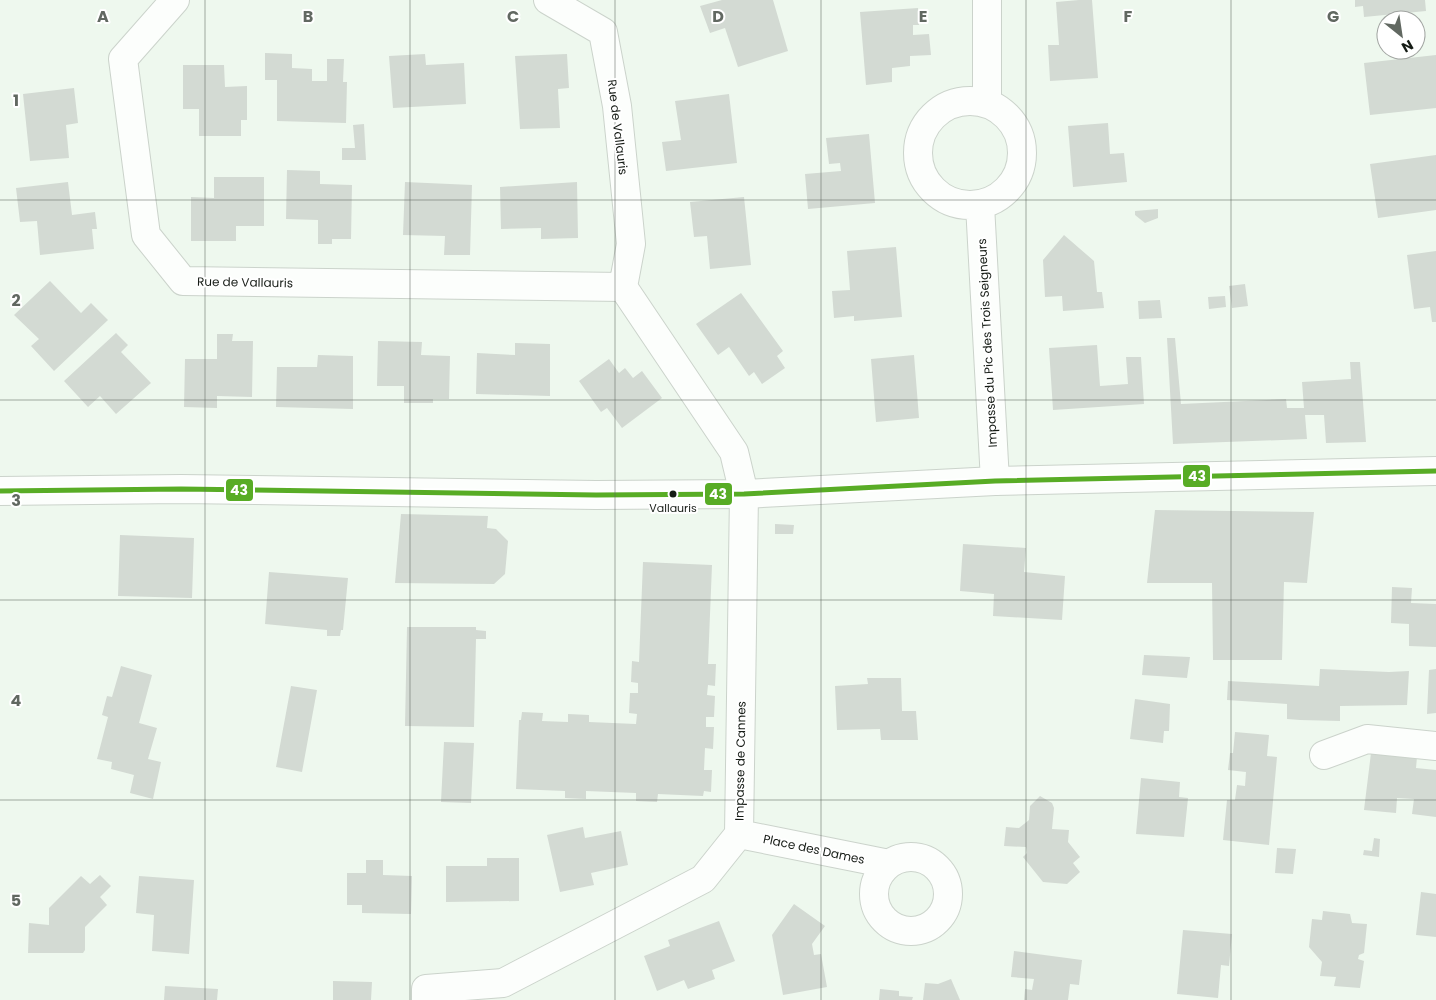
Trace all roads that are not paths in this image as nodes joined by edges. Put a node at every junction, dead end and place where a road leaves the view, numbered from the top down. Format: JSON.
{"nodes":[{"id":1,"x":175,"y":0,"type":"edge"},
{"id":2,"x":548,"y":0,"type":"edge"},
{"id":3,"x":987,"y":0,"type":"edge"},
{"id":4,"x":987,"y":103,"type":"junction"},
{"id":5,"x":980,"y":205,"type":"junction"},
{"id":6,"x":623,"y":287,"type":"junction"},
{"id":7,"x":1436,"y":471,"type":"edge"},
{"id":8,"x":995,"y":481,"type":"junction"},
{"id":9,"x":0,"y":491,"type":"edge"},
{"id":10,"x":744,"y":494,"type":"junction"},
{"id":11,"x":1436,"y":746,"type":"edge"},
{"id":12,"x":1324,"y":755,"type":"dead end"},
{"id":13,"x":739,"y":834,"type":"junction"},
{"id":14,"x":889,"y":864,"type":"dead end"},
{"id":15,"x":503,"y":992,"type":"edge"},
{"id":16,"x":426,"y":1000,"type":"edge"}],
"edges":[{"from":1,"to":6,"type":"street","name":"Rue de Vallauris"},
{"from":2,"to":6,"type":"street","name":"Rue de Vallauris"},
{"from":3,"to":4,"type":"street"},
{"from":4,"to":5,"type":"street"},
{"from":4,"to":5,"type":"street"},
{"from":5,"to":8,"type":"street","name":"Impasse du Pic des Trois Seigneurs"},
{"from":6,"to":10,"type":"street"},
{"from":7,"to":8,"type":"street"},
{"from":8,"to":10,"type":"street"},
{"from":9,"to":10,"type":"street"},
{"from":10,"to":13,"type":"street","name":"Impasse de Cannes"},
{"from":11,"to":12,"type":"street"},
{"from":13,"to":14,"type":"street","name":"Place des Dames"},
{"from":13,"to":15,"type":"street","name":"Impasse de Cannes"},
{"from":15,"to":16,"type":"street","name":"Impasse de Cannes"}]}
